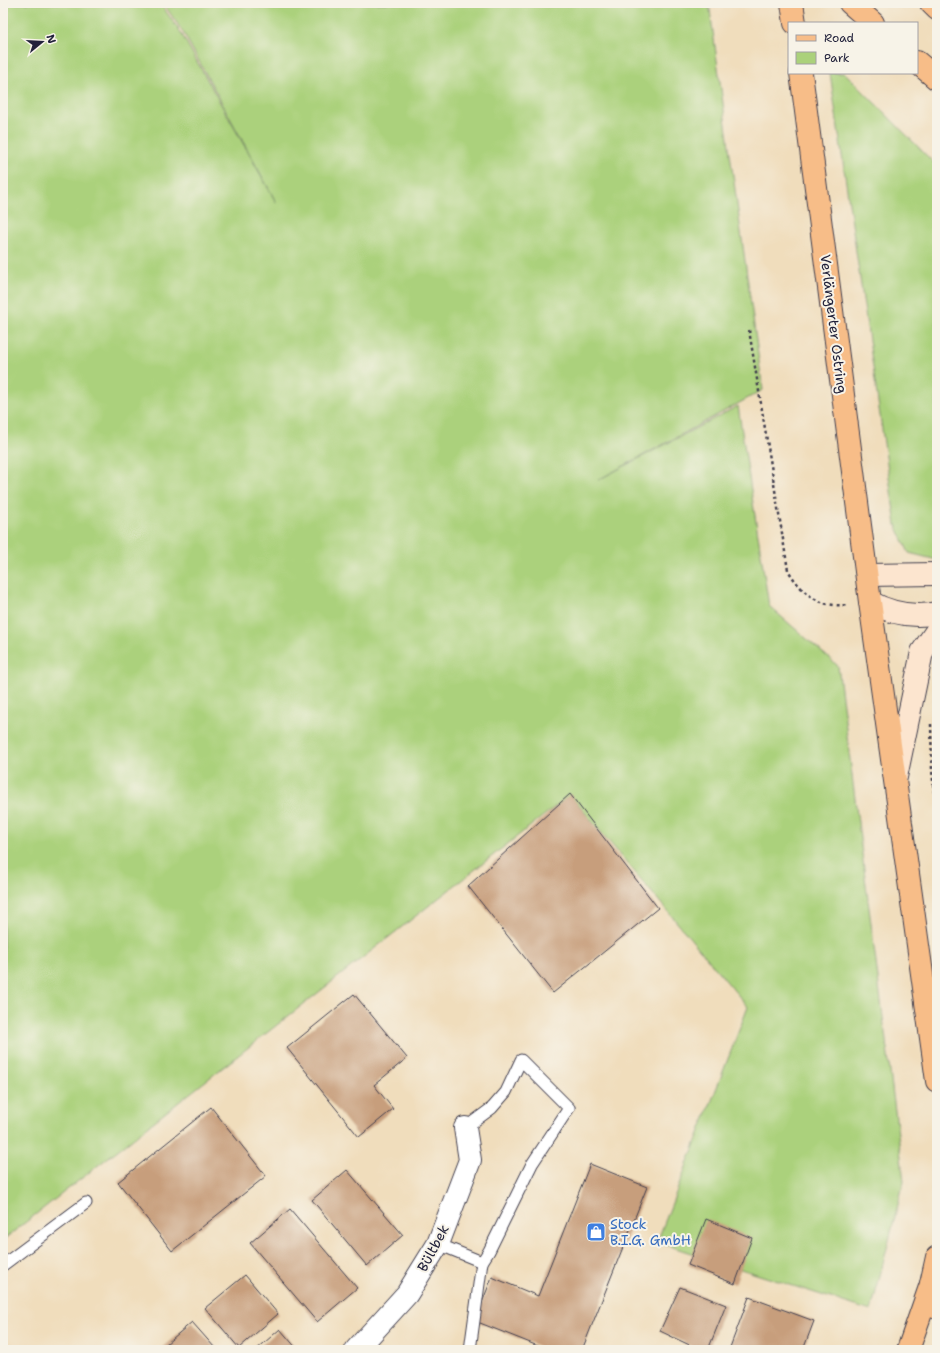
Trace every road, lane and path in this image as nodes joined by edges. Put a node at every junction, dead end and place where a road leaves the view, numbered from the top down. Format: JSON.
{"nodes":[{"id":1,"x":792,"y":3,"type":"edge"},
{"id":2,"x":850,"y":3,"type":"edge"},
{"id":3,"x":931,"y":3,"type":"edge"},
{"id":4,"x":937,"y":9,"type":"edge"},
{"id":5,"x":795,"y":22,"type":"edge"},
{"id":6,"x":872,"y":22,"type":"edge"},
{"id":7,"x":918,"y":63,"type":"edge"},
{"id":8,"x":801,"y":74,"type":"edge"},
{"id":9,"x":937,"y":79,"type":"edge"},
{"id":10,"x":749,"y":330,"type":"dead end"},
{"id":11,"x":937,"y":574,"type":"edge"},
{"id":12,"x":867,"y":575,"type":"junction"},
{"id":13,"x":870,"y":602,"type":"junction"},
{"id":14,"x":937,"y":613,"type":"edge"},
{"id":15,"x":937,"y":630,"type":"edge"},
{"id":16,"x":931,"y":720,"type":"dead end"},
{"id":17,"x":896,"y":778,"type":"junction"},
{"id":18,"x":937,"y":825,"type":"edge"},
{"id":19,"x":937,"y":1081,"type":"edge"},
{"id":20,"x":465,"y":1128,"type":"joint"},
{"id":21,"x":86,"y":1203,"type":"dead end"},
{"id":22,"x":438,"y":1244,"type":"junction"},
{"id":23,"x":937,"y":1258,"type":"edge"},
{"id":24,"x":482,"y":1262,"type":"junction"},
{"id":25,"x":3,"y":1265,"type":"edge"},
{"id":26,"x":931,"y":1284,"type":"junction"},
{"id":27,"x":937,"y":1308,"type":"edge"},
{"id":28,"x":356,"y":1350,"type":"edge"},
{"id":29,"x":470,"y":1350,"type":"edge"},
{"id":30,"x":908,"y":1350,"type":"edge"}],
"edges":[{"from":1,"to":5,"type":"main road"},
{"from":2,"to":6,"type":"main road"},
{"from":3,"to":4,"type":"main road"},
{"from":7,"to":9,"type":"main road"},
{"from":8,"to":12,"type":"main road","name":"Verlängerter Ostring"},
{"from":10,"to":13,"type":"path"},
{"from":11,"to":12,"type":"street"},
{"from":12,"to":13,"type":"main road","name":"Verlängerter Ostring"},
{"from":13,"to":14,"type":"street"},
{"from":13,"to":17,"type":"main road","name":"Verlängerter Ostring"},
{"from":15,"to":17,"type":"street"},
{"from":16,"to":18,"type":"path"},
{"from":17,"to":19,"type":"main road","name":"Verlängerter Ostring"},
{"from":20,"to":22,"type":"street","name":"Bültbek"},
{"from":20,"to":24,"type":"lane"},
{"from":21,"to":25,"type":"lane"},
{"from":22,"to":24,"type":"lane"},
{"from":22,"to":28,"type":"street","name":"Bültbek"},
{"from":23,"to":26,"type":"main road"},
{"from":24,"to":29,"type":"lane"},
{"from":26,"to":27,"type":"main road"},
{"from":26,"to":30,"type":"main road"}]}
